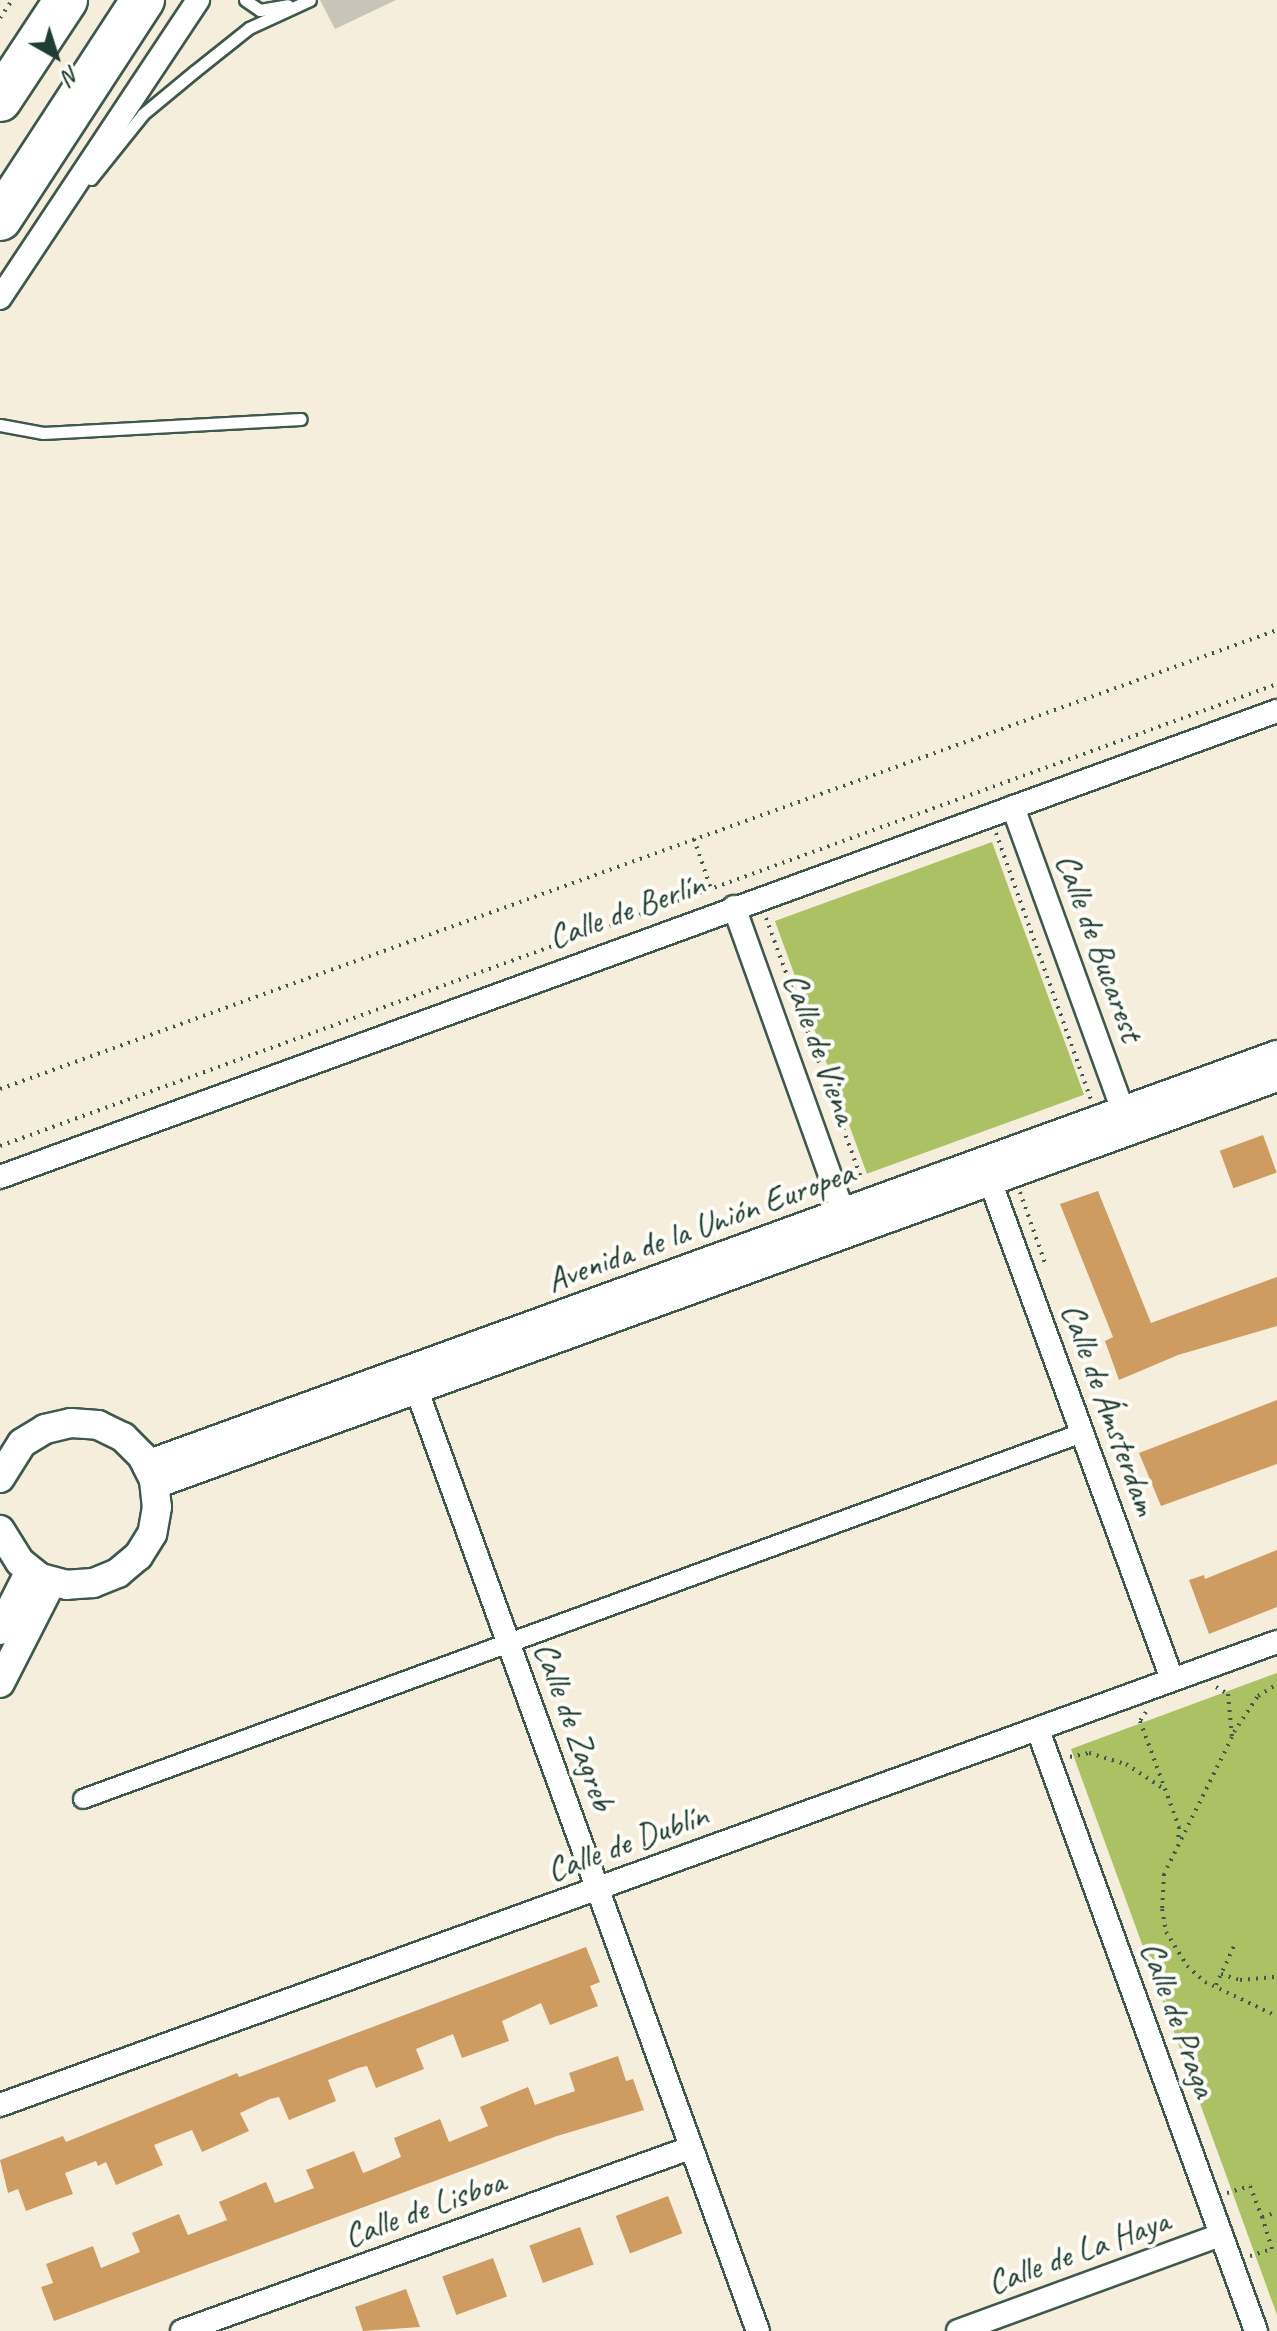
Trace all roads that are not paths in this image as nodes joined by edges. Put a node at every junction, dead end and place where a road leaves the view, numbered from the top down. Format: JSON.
{"nodes":[{"id":1,"x":66,"y":0,"type":"edge"},
{"id":2,"x":143,"y":0,"type":"edge"},
{"id":3,"x":198,"y":0,"type":"edge"},
{"id":4,"x":245,"y":0,"type":"edge"},
{"id":5,"x":307,"y":1,"type":"edge"},
{"id":6,"x":0,"y":100,"type":"edge"},
{"id":7,"x":0,"y":219,"type":"edge"},
{"id":8,"x":19,"y":268,"type":"junction"},
{"id":9,"x":0,"y":298,"type":"edge"},
{"id":10,"x":301,"y":419,"type":"dead end"},
{"id":11,"x":0,"y":425,"type":"edge"},
{"id":12,"x":1277,"y":711,"type":"edge"},
{"id":13,"x":1013,"y":807,"type":"junction"},
{"id":14,"x":734,"y":907,"type":"junction"},
{"id":15,"x":1277,"y":1055,"type":"edge"},
{"id":16,"x":1277,"y":1077,"type":"edge"},
{"id":17,"x":1123,"y":1111,"type":"junction"},
{"id":18,"x":987,"y":1171,"type":"junction"},
{"id":19,"x":0,"y":1177,"type":"edge"},
{"id":20,"x":843,"y":1212,"type":"junction"},
{"id":21,"x":413,"y":1380,"type":"junction"},
{"id":22,"x":1082,"y":1433,"type":"junction"},
{"id":23,"x":3,"y":1465,"type":"edge"},
{"id":24,"x":151,"y":1474,"type":"junction"},
{"id":25,"x":0,"y":1530,"type":"edge"},
{"id":26,"x":41,"y":1576,"type":"junction"},
{"id":27,"x":0,"y":1630,"type":"edge"},
{"id":28,"x":1277,"y":1642,"type":"edge"},
{"id":29,"x":509,"y":1644,"type":"junction"},
{"id":30,"x":1172,"y":1679,"type":"junction"},
{"id":31,"x":0,"y":1683,"type":"edge"},
{"id":32,"x":1038,"y":1730,"type":"junction"},
{"id":33,"x":83,"y":1799,"type":"dead end"},
{"id":34,"x":598,"y":1889,"type":"junction"},
{"id":35,"x":0,"y":2105,"type":"edge"},
{"id":36,"x":690,"y":2148,"type":"junction"},
{"id":37,"x":1221,"y":2235,"type":"junction"},
{"id":38,"x":182,"y":2331,"type":"edge"},
{"id":39,"x":758,"y":2331,"type":"edge"},
{"id":40,"x":958,"y":2331,"type":"edge"},
{"id":41,"x":1256,"y":2331,"type":"edge"}],
"edges":[{"from":1,"to":6,"type":"highway"},
{"from":2,"to":7,"type":"highway"},
{"from":3,"to":8,"type":"street"},
{"from":4,"to":5,"type":"lane"},
{"from":5,"to":8,"type":"lane"},
{"from":8,"to":9,"type":"street"},
{"from":10,"to":11,"type":"lane"},
{"from":12,"to":13,"type":"street","name":"Calle de Berlín"},
{"from":13,"to":14,"type":"street","name":"Calle de Berlín"},
{"from":13,"to":17,"type":"street","name":"Calle de Bucarest"},
{"from":14,"to":19,"type":"street","name":"Calle de Berlín"},
{"from":14,"to":20,"type":"street","name":"Calle de Viena"},
{"from":15,"to":17,"type":"street","name":"Avenida de la Unión Europea"},
{"from":16,"to":18,"type":"street","name":"Avenida de la Unión Europea"},
{"from":17,"to":18,"type":"street","name":"Avenida de la Unión Europea"},
{"from":18,"to":20,"type":"street","name":"Avenida de la Unión Europea"},
{"from":18,"to":21,"type":"street","name":"Avenida de la Unión Europea"},
{"from":18,"to":22,"type":"street","name":"Calle de Ámsterdam"},
{"from":20,"to":21,"type":"street","name":"Avenida de la Unión Europea"},
{"from":21,"to":24,"type":"street","name":"Avenida de la Unión Europea"},
{"from":21,"to":29,"type":"street","name":"Calle de Zagreb"},
{"from":22,"to":29,"type":"street"},
{"from":22,"to":30,"type":"street","name":"Calle de Ámsterdam"},
{"from":23,"to":24,"type":"street"},
{"from":24,"to":26,"type":"street"},
{"from":25,"to":26,"type":"street"},
{"from":26,"to":27,"type":"street"},
{"from":26,"to":31,"type":"street"},
{"from":28,"to":30,"type":"street","name":"Calle de Dublín"},
{"from":29,"to":33,"type":"street"},
{"from":29,"to":34,"type":"street","name":"Calle de Zagreb"},
{"from":30,"to":32,"type":"street","name":"Calle de Dublín"},
{"from":32,"to":34,"type":"street","name":"Calle de Dublín"},
{"from":32,"to":37,"type":"street","name":"Calle de Praga"},
{"from":34,"to":35,"type":"street","name":"Calle de Dublín"},
{"from":34,"to":36,"type":"street","name":"Calle de Zagreb"},
{"from":36,"to":38,"type":"street","name":"Calle de Lisboa"},
{"from":36,"to":39,"type":"street","name":"Calle de Zagreb"},
{"from":37,"to":40,"type":"street","name":"Calle de La Haya"},
{"from":37,"to":41,"type":"street","name":"Calle de Praga"}]}
